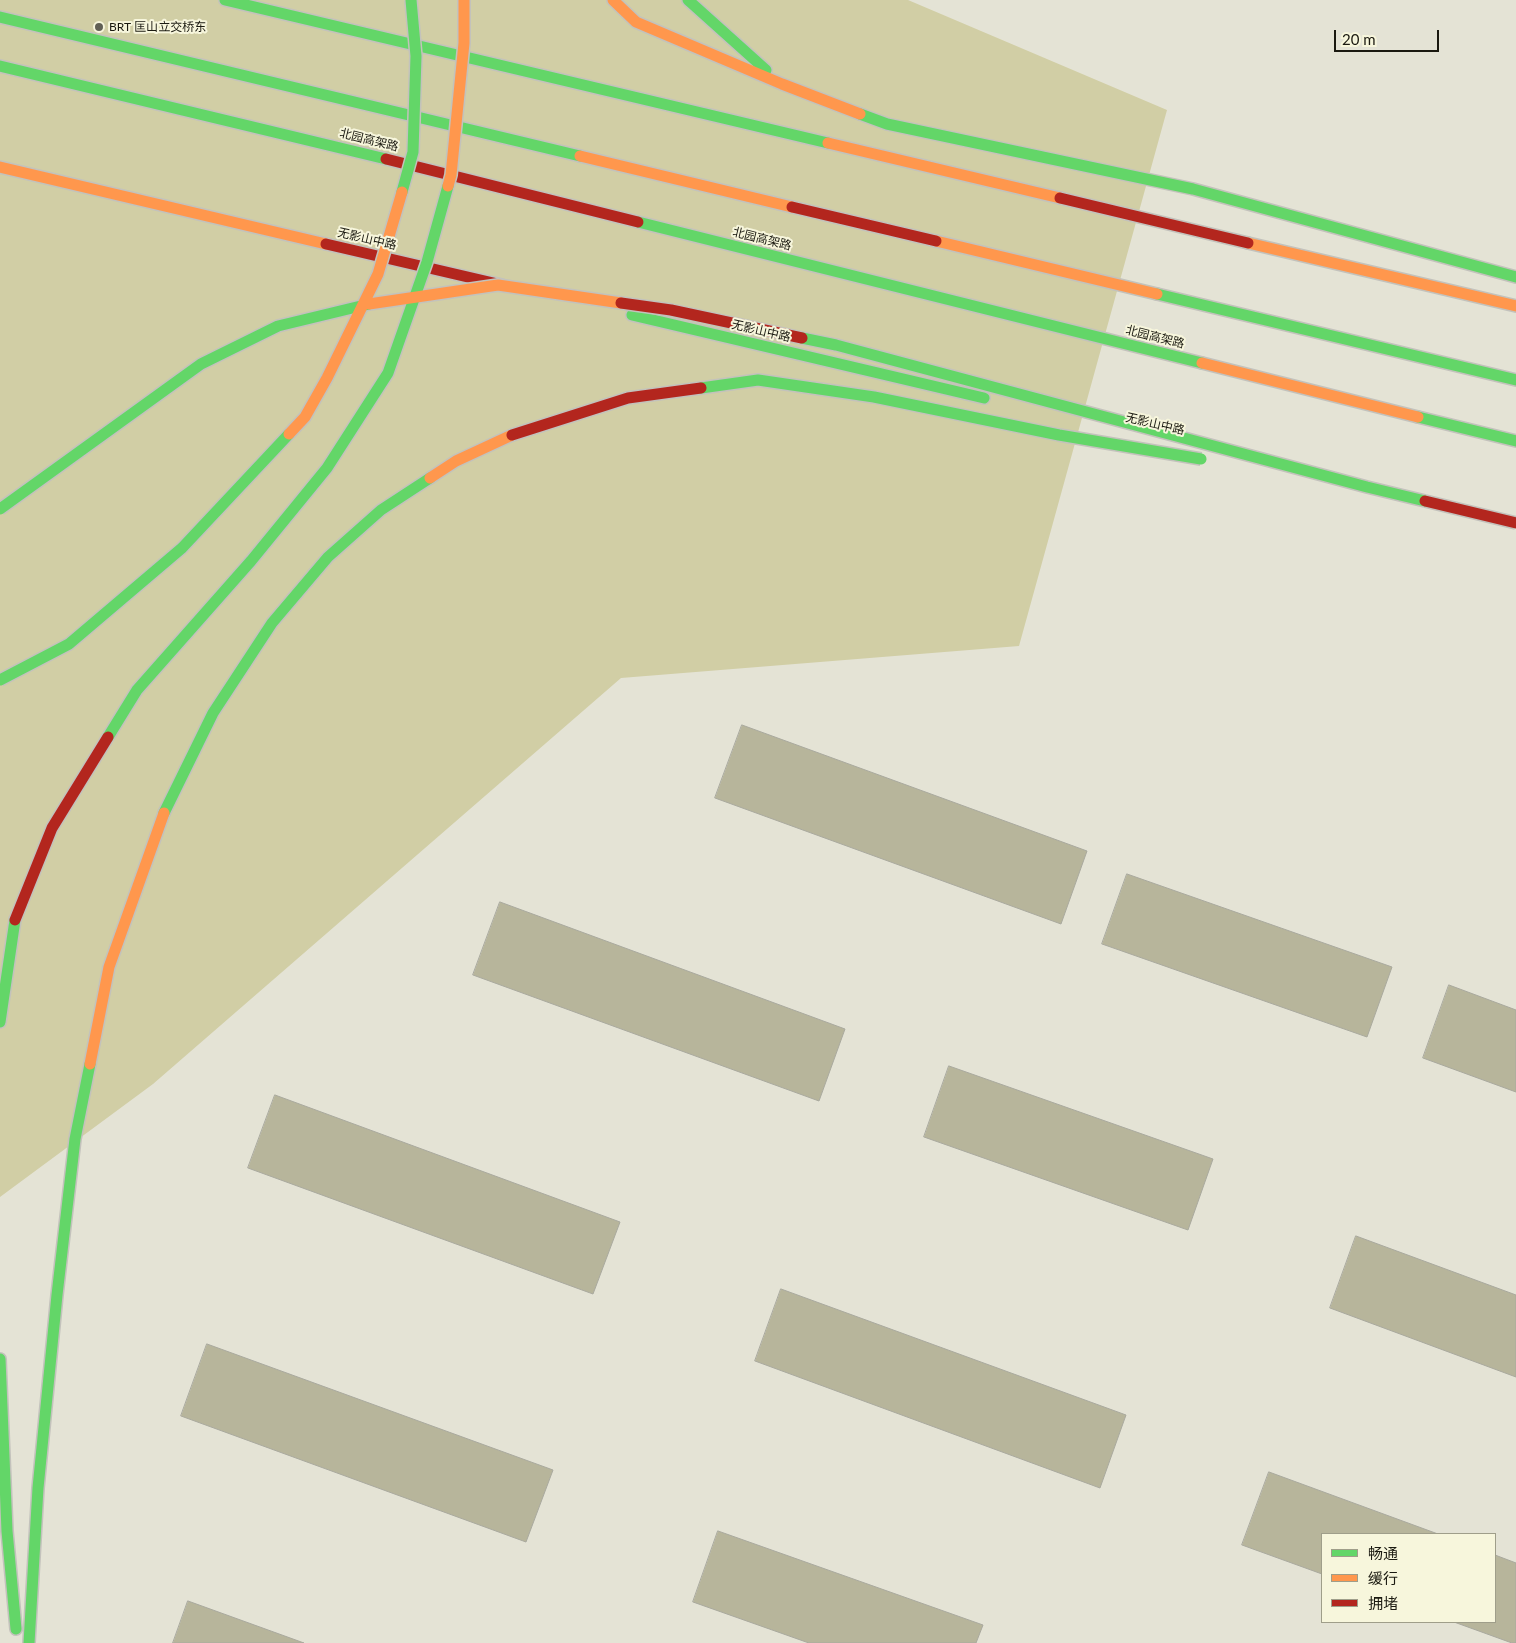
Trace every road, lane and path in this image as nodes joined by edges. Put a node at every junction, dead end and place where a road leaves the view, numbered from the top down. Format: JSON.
{"nodes":[{"id":1,"x":225,"y":0,"type":"edge"},
{"id":2,"x":411,"y":0,"type":"edge"},
{"id":3,"x":464,"y":0,"type":"edge"},
{"id":4,"x":613,"y":0,"type":"edge"},
{"id":5,"x":688,"y":0,"type":"edge"},
{"id":6,"x":0,"y":17,"type":"edge"},
{"id":7,"x":0,"y":66,"type":"edge"},
{"id":8,"x":782,"y":84,"type":"junction"},
{"id":9,"x":0,"y":167,"type":"edge"},
{"id":10,"x":1516,"y":277,"type":"edge"},
{"id":11,"x":1516,"y":306,"type":"edge"},
{"id":12,"x":1516,"y":380,"type":"edge"},
{"id":13,"x":991,"y":399,"type":"dead end"},
{"id":14,"x":1020,"y":406,"type":"dead end"},
{"id":15,"x":1516,"y":441,"type":"edge"},
{"id":16,"x":1213,"y":461,"type":"dead end"},
{"id":17,"x":1242,"y":466,"type":"dead end"},
{"id":18,"x":1367,"y":487,"type":"junction"},
{"id":19,"x":0,"y":509,"type":"edge"},
{"id":20,"x":1516,"y":523,"type":"edge"},
{"id":21,"x":0,"y":680,"type":"edge"},
{"id":22,"x":0,"y":1022,"type":"edge"},
{"id":23,"x":0,"y":1359,"type":"edge"},
{"id":24,"x":17,"y":1643,"type":"edge"},
{"id":25,"x":29,"y":1643,"type":"edge"}],
"edges":[{"from":1,"to":11,"type":"main road"},
{"from":2,"to":21,"type":"main road","bridge":true},
{"from":3,"to":22,"type":"main road","bridge":true},
{"from":4,"to":8,"type":"main road"},
{"from":5,"to":8,"type":"main road"},
{"from":6,"to":12,"type":"main road","bridge":true},
{"from":7,"to":15,"type":"main road","name":"北园高架路","bridge":true},
{"from":8,"to":10,"type":"main road"},
{"from":9,"to":13,"type":"main road","name":"无影山中路"},
{"from":14,"to":20,"type":"main road","name":"无影山中路"},
{"from":16,"to":25,"type":"main road","bridge":true},
{"from":17,"to":18,"type":"main road","bridge":true},
{"from":18,"to":19,"type":"main road","bridge":true},
{"from":18,"to":20,"type":"main road","bridge":true},
{"from":23,"to":24,"type":"main road"}]}
